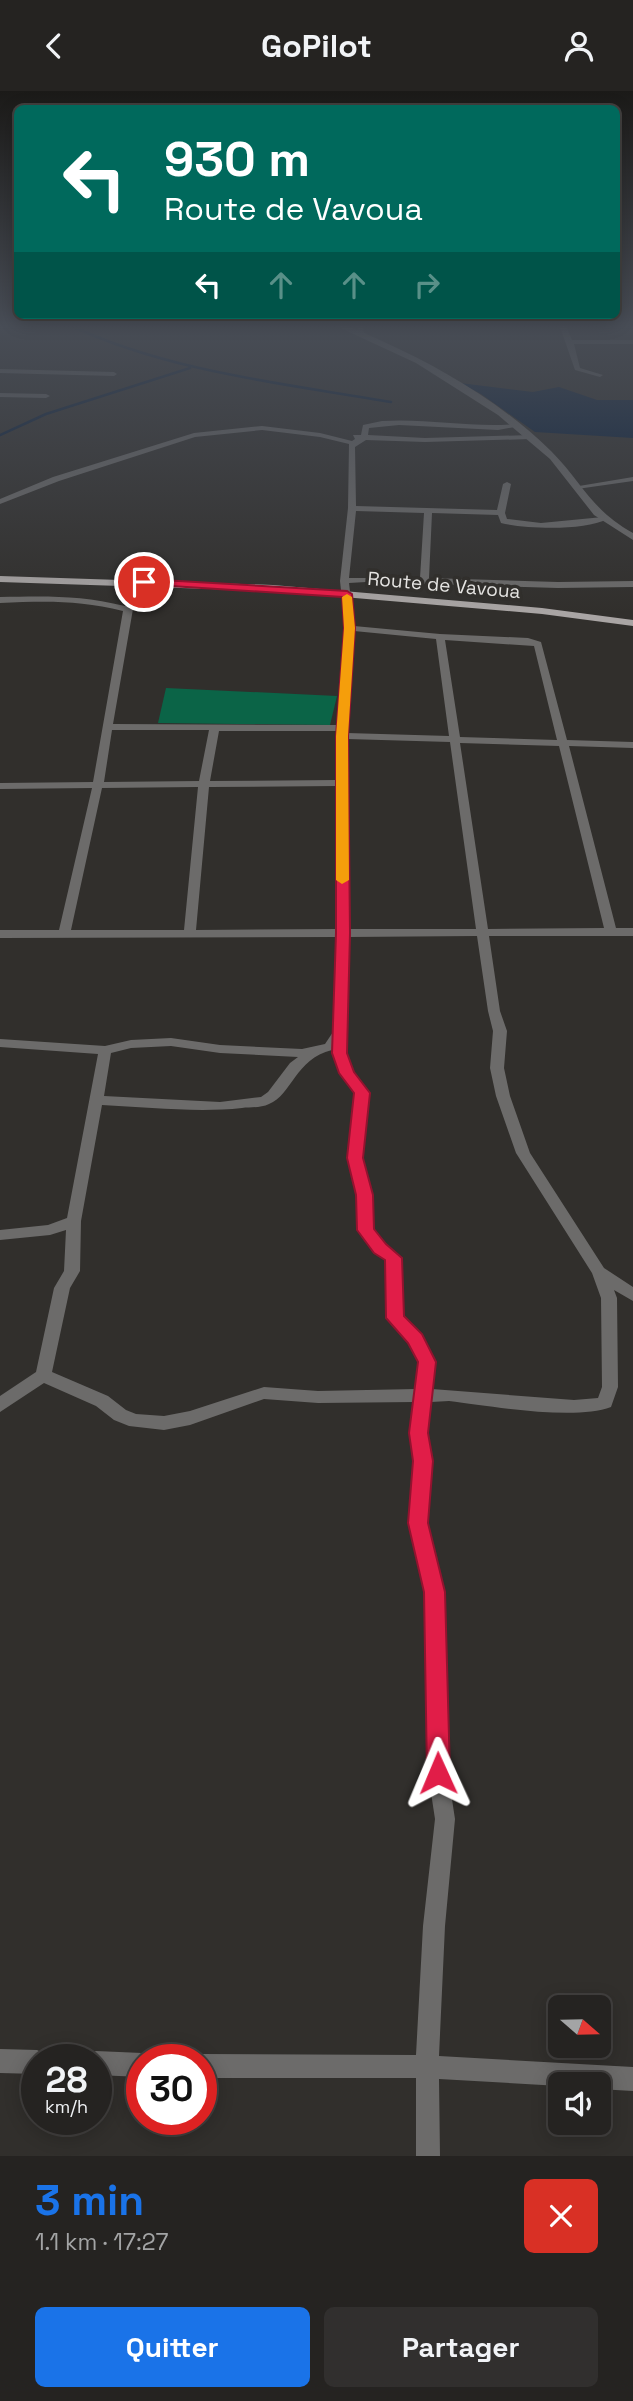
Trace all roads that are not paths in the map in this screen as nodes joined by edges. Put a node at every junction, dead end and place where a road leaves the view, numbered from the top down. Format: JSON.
{"nodes":[{"id":1,"x":508,"y":420,"type":"edge"},
{"id":2,"x":516,"y":426,"type":"junction"},
{"id":3,"x":320,"y":435,"type":"junction"},
{"id":4,"x":364,"y":436,"type":"junction"},
{"id":5,"x":530,"y":437,"type":"junction"},
{"id":6,"x":353,"y":443,"type":"junction"},
{"id":7,"x":633,"y":479,"type":"edge"},
{"id":8,"x":507,"y":484,"type":"dead end"},
{"id":9,"x":577,"y":487,"type":"junction"},
{"id":10,"x":0,"y":502,"type":"edge"},
{"id":11,"x":352,"y":508,"type":"junction"},
{"id":12,"x":428,"y":510,"type":"junction"},
{"id":13,"x":502,"y":513,"type":"junction"},
{"id":14,"x":603,"y":519,"type":"junction"},
{"id":15,"x":633,"y":537,"type":"edge"},
{"id":16,"x":0,"y":579,"type":"edge"},
{"id":17,"x":344,"y":581,"type":"junction"},
{"id":18,"x":424,"y":581,"type":"junction"},
{"id":19,"x":144,"y":582,"type":"junction"},
{"id":20,"x":633,"y":584,"type":"edge"},
{"id":21,"x":347,"y":594,"type":"junction"},
{"id":22,"x":0,"y":600,"type":"edge"},
{"id":23,"x":128,"y":609,"type":"junction"},
{"id":24,"x":633,"y":623,"type":"edge"},
{"id":25,"x":349,"y":628,"type":"junction"},
{"id":26,"x":440,"y":637,"type":"junction"},
{"id":27,"x":107,"y":727,"type":"junction"},
{"id":28,"x":215,"y":727,"type":"junction"},
{"id":29,"x":342,"y":732,"type":"junction"},
{"id":30,"x":455,"y":739,"type":"junction"},
{"id":31,"x":561,"y":743,"type":"junction"},
{"id":32,"x":633,"y":745,"type":"edge"},
{"id":33,"x":342,"y":783,"type":"junction"},
{"id":34,"x":98,"y":784,"type":"junction"},
{"id":35,"x":204,"y":785,"type":"junction"},
{"id":36,"x":0,"y":786,"type":"edge"},
{"id":37,"x":611,"y":932,"type":"junction"},
{"id":38,"x":633,"y":932,"type":"edge"},
{"id":39,"x":190,"y":933,"type":"junction"},
{"id":40,"x":343,"y":933,"type":"junction"},
{"id":41,"x":484,"y":933,"type":"junction"},
{"id":42,"x":0,"y":934,"type":"edge"},
{"id":43,"x":64,"y":934,"type":"junction"},
{"id":44,"x":340,"y":1032,"type":"junction"},
{"id":45,"x":0,"y":1043,"type":"edge"},
{"id":46,"x":105,"y":1050,"type":"junction"},
{"id":47,"x":314,"y":1052,"type":"junction"},
{"id":48,"x":96,"y":1100,"type":"junction"},
{"id":49,"x":74,"y":1221,"type":"junction"},
{"id":50,"x":0,"y":1235,"type":"edge"},
{"id":51,"x":599,"y":1272,"type":"junction"},
{"id":52,"x":633,"y":1295,"type":"edge"},
{"id":53,"x":43,"y":1375,"type":"junction"},
{"id":54,"x":424,"y":1395,"type":"junction"},
{"id":55,"x":0,"y":1405,"type":"edge"},
{"id":56,"x":0,"y":2061,"type":"edge"},
{"id":57,"x":21,"y":2062,"type":"edge"},
{"id":58,"x":217,"y":2066,"type":"edge"},
{"id":59,"x":426,"y":2067,"type":"junction"},
{"id":60,"x":633,"y":2079,"type":"edge"},
{"id":61,"x":428,"y":2156,"type":"edge"}],
"edges":[{"from":1,"to":2,"type":"street"},
{"from":2,"to":4,"type":"street"},
{"from":2,"to":5,"type":"street"},
{"from":3,"to":4,"type":"street"},
{"from":3,"to":6,"type":"street"},
{"from":3,"to":10,"type":"street"},
{"from":4,"to":5,"type":"street"},
{"from":4,"to":6,"type":"street"},
{"from":5,"to":9,"type":"street"},
{"from":6,"to":11,"type":"street"},
{"from":7,"to":9,"type":"street"},
{"from":8,"to":13,"type":"street"},
{"from":9,"to":14,"type":"street"},
{"from":11,"to":12,"type":"street"},
{"from":11,"to":17,"type":"street"},
{"from":12,"to":13,"type":"street"},
{"from":12,"to":18,"type":"street"},
{"from":13,"to":14,"type":"street"},
{"from":14,"to":15,"type":"street"},
{"from":16,"to":19,"type":"main road","name":"Route de Vavoua"},
{"from":17,"to":18,"type":"street"},
{"from":17,"to":21,"type":"street"},
{"from":18,"to":20,"type":"street"},
{"from":19,"to":21,"type":"main road","name":"Route de Vavoua"},
{"from":19,"to":23,"type":"street"},
{"from":21,"to":24,"type":"main road","name":"Route de Vavoua"},
{"from":21,"to":25,"type":"street"},
{"from":22,"to":23,"type":"street"},
{"from":23,"to":27,"type":"street"},
{"from":25,"to":26,"type":"street"},
{"from":25,"to":29,"type":"street"},
{"from":26,"to":30,"type":"street"},
{"from":26,"to":31,"type":"street"},
{"from":27,"to":28,"type":"street"},
{"from":27,"to":34,"type":"street"},
{"from":28,"to":29,"type":"street"},
{"from":28,"to":35,"type":"street"},
{"from":29,"to":30,"type":"street"},
{"from":29,"to":33,"type":"street"},
{"from":30,"to":31,"type":"street"},
{"from":30,"to":41,"type":"street"},
{"from":31,"to":32,"type":"street"},
{"from":31,"to":37,"type":"street"},
{"from":33,"to":35,"type":"street"},
{"from":33,"to":40,"type":"street"},
{"from":34,"to":35,"type":"street"},
{"from":34,"to":36,"type":"street"},
{"from":34,"to":43,"type":"street"},
{"from":35,"to":39,"type":"street"},
{"from":37,"to":38,"type":"street"},
{"from":37,"to":41,"type":"street"},
{"from":39,"to":40,"type":"street"},
{"from":39,"to":43,"type":"street"},
{"from":40,"to":41,"type":"street"},
{"from":40,"to":44,"type":"street"},
{"from":41,"to":51,"type":"street"},
{"from":42,"to":43,"type":"street"},
{"from":44,"to":47,"type":"street"},
{"from":44,"to":54,"type":"street"},
{"from":45,"to":46,"type":"street"},
{"from":46,"to":47,"type":"street"},
{"from":46,"to":48,"type":"street"},
{"from":47,"to":48,"type":"street"},
{"from":48,"to":49,"type":"street"},
{"from":49,"to":50,"type":"street"},
{"from":49,"to":53,"type":"street"},
{"from":51,"to":52,"type":"street"},
{"from":51,"to":54,"type":"street"},
{"from":53,"to":54,"type":"street"},
{"from":53,"to":55,"type":"street"},
{"from":54,"to":59,"type":"street"},
{"from":56,"to":57,"type":"street"},
{"from":58,"to":59,"type":"street"},
{"from":59,"to":60,"type":"street"},
{"from":59,"to":61,"type":"street"}]}
